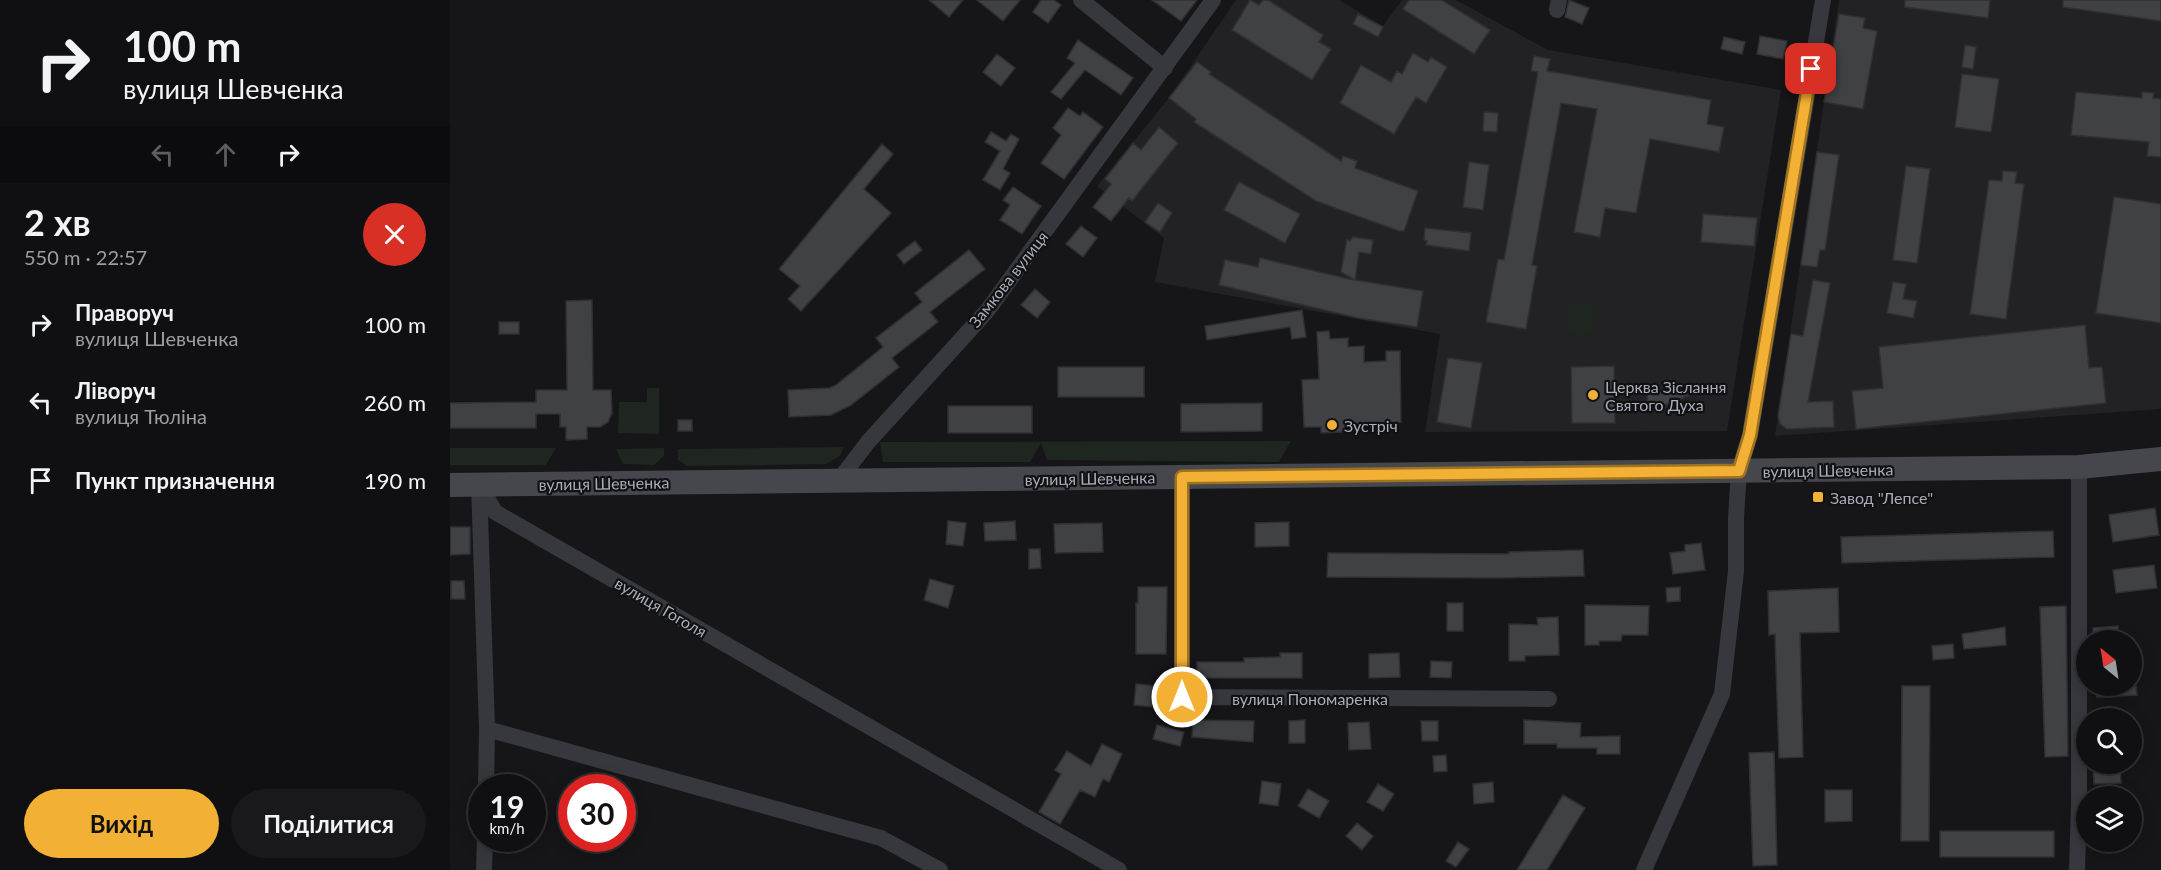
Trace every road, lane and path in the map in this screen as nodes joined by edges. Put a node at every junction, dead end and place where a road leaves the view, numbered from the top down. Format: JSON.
{"nodes":[{"id":1,"x":1082,"y":0,"type":"edge"},
{"id":2,"x":1213,"y":0,"type":"edge"},
{"id":3,"x":1823,"y":0,"type":"edge"},
{"id":4,"x":1165,"y":68,"type":"junction"},
{"id":5,"x":2161,"y":459,"type":"edge"},
{"id":6,"x":2079,"y":467,"type":"junction"},
{"id":7,"x":1739,"y":471,"type":"junction"},
{"id":8,"x":1182,"y":477,"type":"junction"},
{"id":9,"x":839,"y":480,"type":"junction"},
{"id":10,"x":450,"y":484,"type":"edge"},
{"id":11,"x":479,"y":484,"type":"junction"},
{"id":12,"x":1549,"y":699,"type":"dead end"},
{"id":13,"x":487,"y":729,"type":"junction"},
{"id":14,"x":486,"y":774,"type":"edge"},
{"id":15,"x":485,"y":852,"type":"edge"},
{"id":16,"x":484,"y":870,"type":"edge"},
{"id":17,"x":940,"y":870,"type":"edge"},
{"id":18,"x":1119,"y":870,"type":"edge"},
{"id":19,"x":1644,"y":870,"type":"edge"},
{"id":20,"x":2077,"y":870,"type":"edge"}],
"edges":[{"from":1,"to":4,"type":"street"},
{"from":2,"to":4,"type":"street","name":"Замкова вулиця"},
{"from":3,"to":7,"type":"street"},
{"from":4,"to":9,"type":"street","name":"Замкова вулиця"},
{"from":5,"to":6,"type":"main road","name":"вулиця Шевченка"},
{"from":6,"to":7,"type":"main road","name":"вулиця Шевченка"},
{"from":6,"to":20,"type":"street"},
{"from":7,"to":8,"type":"main road","name":"вулиця Шевченка"},
{"from":7,"to":19,"type":"street"},
{"from":8,"to":9,"type":"main road","name":"вулиця Шевченка"},
{"from":8,"to":12,"type":"street","name":"вулиця Пономаренка"},
{"from":9,"to":11,"type":"main road","name":"вулиця Шевченка"},
{"from":10,"to":11,"type":"main road","name":"вулиця Шевченка"},
{"from":11,"to":13,"type":"street"},
{"from":11,"to":18,"type":"street","name":"вулиця Гоголя"},
{"from":13,"to":14,"type":"street"},
{"from":13,"to":17,"type":"street"},
{"from":15,"to":16,"type":"street"}]}
